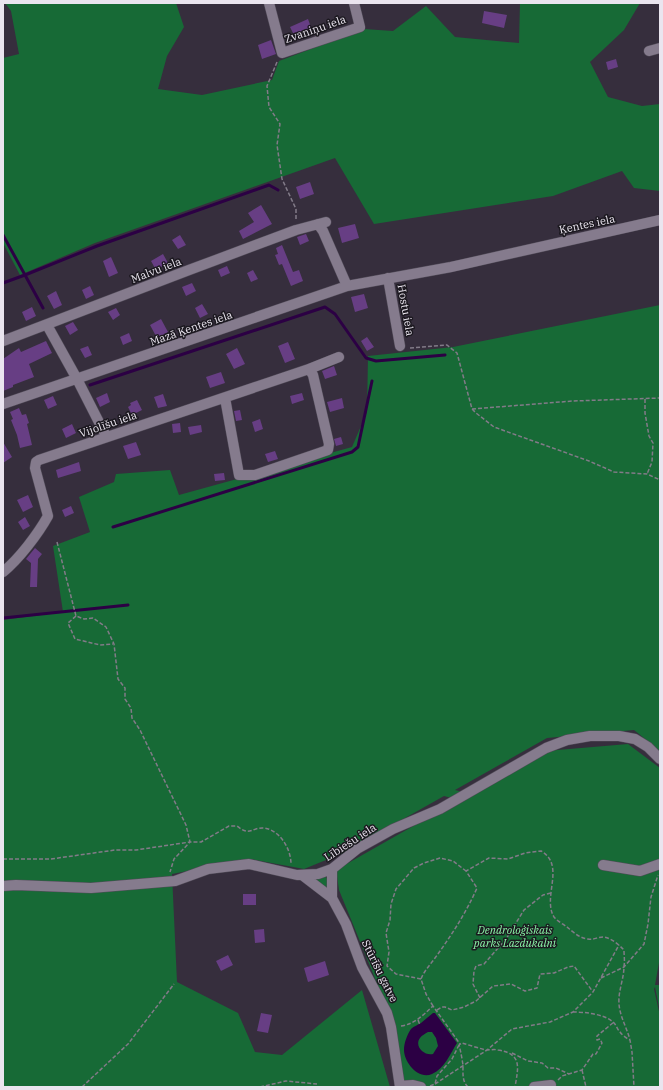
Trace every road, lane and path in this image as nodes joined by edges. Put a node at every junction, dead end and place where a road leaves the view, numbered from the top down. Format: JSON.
{"nodes":[{"id":1,"x":269,"y":3,"type":"edge"},
{"id":2,"x":354,"y":3,"type":"edge"},
{"id":3,"x":660,"y":48,"type":"edge"},
{"id":4,"x":649,"y":51,"type":"dead end"},
{"id":5,"x":282,"y":53,"type":"junction"},
{"id":6,"x":660,"y":220,"type":"edge"},
{"id":7,"x":296,"y":230,"type":"junction"},
{"id":8,"x":388,"y":278,"type":"junction"},
{"id":9,"x":347,"y":286,"type":"junction"},
{"id":10,"x":47,"y":325,"type":"junction"},
{"id":11,"x":3,"y":341,"type":"edge"},
{"id":12,"x":400,"y":346,"type":"joint"},
{"id":13,"x":339,"y":357,"type":"dead end"},
{"id":14,"x":309,"y":369,"type":"junction"},
{"id":15,"x":77,"y":379,"type":"junction"},
{"id":16,"x":225,"y":398,"type":"junction"},
{"id":17,"x":660,"y":398,"type":"edge"},
{"id":18,"x":645,"y":399,"type":"junction"},
{"id":19,"x":3,"y":404,"type":"edge"},
{"id":20,"x":472,"y":409,"type":"junction"},
{"id":21,"x":106,"y":436,"type":"junction"},
{"id":22,"x":646,"y":474,"type":"junction"},
{"id":23,"x":660,"y":480,"type":"edge"},
{"id":24,"x":57,"y":542,"type":"dead end"},
{"id":25,"x":3,"y":572,"type":"edge"},
{"id":26,"x":76,"y":615,"type":"junction"},
{"id":27,"x":114,"y":644,"type":"junction"},
{"id":28,"x":660,"y":759,"type":"edge"},
{"id":29,"x":190,"y":842,"type":"junction"},
{"id":30,"x":3,"y":859,"type":"edge"},
{"id":31,"x":603,"y":865,"type":"dead end"},
{"id":32,"x":659,"y":868,"type":"edge"},
{"id":33,"x":332,"y":869,"type":"junction"},
{"id":34,"x":466,"y":871,"type":"junction"},
{"id":35,"x":289,"y":873,"type":"junction"},
{"id":36,"x":302,"y":875,"type":"junction"},
{"id":37,"x":166,"y":882,"type":"junction"},
{"id":38,"x":3,"y":886,"type":"edge"},
{"id":39,"x":551,"y":893,"type":"junction"},
{"id":40,"x":332,"y":898,"type":"junction"},
{"id":41,"x":619,"y":945,"type":"junction"},
{"id":42,"x":624,"y":967,"type":"junction"},
{"id":43,"x":601,"y":978,"type":"junction"},
{"id":44,"x":421,"y":979,"type":"junction"},
{"id":45,"x":174,"y":984,"type":"dead end"},
{"id":46,"x":593,"y":992,"type":"junction"},
{"id":47,"x":480,"y":998,"type":"junction"},
{"id":48,"x":433,"y":1006,"type":"junction"},
{"id":49,"x":437,"y":1010,"type":"junction"},
{"id":50,"x":573,"y":1012,"type":"junction"},
{"id":51,"x":418,"y":1020,"type":"junction"},
{"id":52,"x":614,"y":1022,"type":"junction"},
{"id":53,"x":420,"y":1025,"type":"dead end"},
{"id":54,"x":391,"y":1027,"type":"junction"},
{"id":55,"x":630,"y":1040,"type":"junction"},
{"id":56,"x":460,"y":1044,"type":"junction"},
{"id":57,"x":487,"y":1050,"type":"junction"},
{"id":58,"x":511,"y":1053,"type":"junction"},
{"id":59,"x":463,"y":1065,"type":"junction"},
{"id":60,"x":582,"y":1070,"type":"junction"},
{"id":61,"x":569,"y":1074,"type":"junction"},
{"id":62,"x":562,"y":1076,"type":"dead end"},
{"id":63,"x":317,"y":1084,"type":"dead end"},
{"id":64,"x":435,"y":1084,"type":"junction"},
{"id":65,"x":551,"y":1085,"type":"dead end"},
{"id":66,"x":400,"y":1086,"type":"edge"},
{"id":67,"x":82,"y":1087,"type":"edge"},
{"id":68,"x":260,"y":1087,"type":"edge"},
{"id":69,"x":421,"y":1087,"type":"edge"},
{"id":70,"x":428,"y":1087,"type":"edge"},
{"id":71,"x":468,"y":1087,"type":"edge"},
{"id":72,"x":515,"y":1087,"type":"edge"},
{"id":73,"x":534,"y":1087,"type":"edge"},
{"id":74,"x":586,"y":1087,"type":"edge"},
{"id":75,"x":634,"y":1087,"type":"edge"}],
"edges":[{"from":1,"to":5,"type":"street","name":"Zvaniņu iela"},
{"from":2,"to":5,"type":"street","name":"Zvaniņu iela"},
{"from":3,"to":4,"type":"street"},
{"from":5,"to":7,"type":"path"},
{"from":6,"to":8,"type":"street","name":"Ķentes iela"},
{"from":7,"to":9,"type":"street","name":"Malvu iela"},
{"from":7,"to":10,"type":"street","name":"Malvu iela"},
{"from":8,"to":9,"type":"street","name":"Mazā Ķentes iela"},
{"from":8,"to":12,"type":"street","name":"Hostu iela"},
{"from":9,"to":15,"type":"street","name":"Mazā Ķentes iela"},
{"from":10,"to":11,"type":"street","name":"Malvu iela"},
{"from":10,"to":15,"type":"street"},
{"from":12,"to":20,"type":"path"},
{"from":13,"to":14,"type":"street","name":"Vijolīšu iela"},
{"from":14,"to":16,"type":"street","name":"Vijolīšu iela"},
{"from":14,"to":16,"type":"street"},
{"from":15,"to":19,"type":"street","name":"Mazā Ķentes iela"},
{"from":15,"to":21,"type":"street"},
{"from":16,"to":21,"type":"street","name":"Vijolīšu iela"},
{"from":17,"to":18,"type":"path"},
{"from":18,"to":20,"type":"path"},
{"from":18,"to":22,"type":"path"},
{"from":20,"to":22,"type":"path"},
{"from":21,"to":25,"type":"street","name":"Vijolīšu iela"},
{"from":22,"to":23,"type":"path"},
{"from":24,"to":26,"type":"path"},
{"from":26,"to":27,"type":"path"},
{"from":26,"to":27,"type":"path"},
{"from":27,"to":29,"type":"path"},
{"from":28,"to":33,"type":"street","name":"Lībiešu iela"},
{"from":29,"to":30,"type":"path"},
{"from":29,"to":35,"type":"path"},
{"from":29,"to":37,"type":"path"},
{"from":31,"to":32,"type":"street"},
{"from":32,"to":42,"type":"path"},
{"from":33,"to":36,"type":"street","name":"Lībiešu iela"},
{"from":33,"to":40,"type":"street","name":"Stūrīšu gatve"},
{"from":34,"to":39,"type":"path"},
{"from":34,"to":44,"type":"path"},
{"from":34,"to":44,"type":"path"},
{"from":35,"to":36,"type":"street","name":"Lībiešu iela"},
{"from":35,"to":37,"type":"street","name":"Lībiešu iela"},
{"from":36,"to":40,"type":"street"},
{"from":37,"to":38,"type":"street","name":"Lībiešu iela"},
{"from":39,"to":41,"type":"path"},
{"from":39,"to":47,"type":"path"},
{"from":40,"to":54,"type":"street","name":"Stūrīšu gatve"},
{"from":41,"to":42,"type":"path"},
{"from":41,"to":43,"type":"path"},
{"from":42,"to":43,"type":"path"},
{"from":42,"to":55,"type":"path"},
{"from":43,"to":46,"type":"path"},
{"from":44,"to":48,"type":"path"},
{"from":45,"to":67,"type":"path"},
{"from":46,"to":47,"type":"path"},
{"from":46,"to":50,"type":"path"},
{"from":47,"to":49,"type":"path"},
{"from":48,"to":49,"type":"path"},
{"from":48,"to":51,"type":"path"},
{"from":49,"to":56,"type":"path"},
{"from":50,"to":52,"type":"path"},
{"from":50,"to":57,"type":"path"},
{"from":51,"to":53,"type":"path"},
{"from":51,"to":54,"type":"path"},
{"from":52,"to":55,"type":"path"},
{"from":52,"to":60,"type":"path"},
{"from":54,"to":66,"type":"street","name":"Stūrīšu gatve"},
{"from":55,"to":75,"type":"path"},
{"from":56,"to":57,"type":"path"},
{"from":56,"to":59,"type":"path"},
{"from":56,"to":64,"type":"path"},
{"from":57,"to":58,"type":"path"},
{"from":57,"to":59,"type":"path"},
{"from":58,"to":61,"type":"path"},
{"from":58,"to":72,"type":"path"},
{"from":59,"to":64,"type":"path"},
{"from":59,"to":71,"type":"path"},
{"from":60,"to":61,"type":"path"},
{"from":60,"to":74,"type":"path"},
{"from":61,"to":62,"type":"path"},
{"from":63,"to":68,"type":"path"},
{"from":64,"to":70,"type":"path"},
{"from":65,"to":73,"type":"street"},
{"from":66,"to":69,"type":"street"}]}
